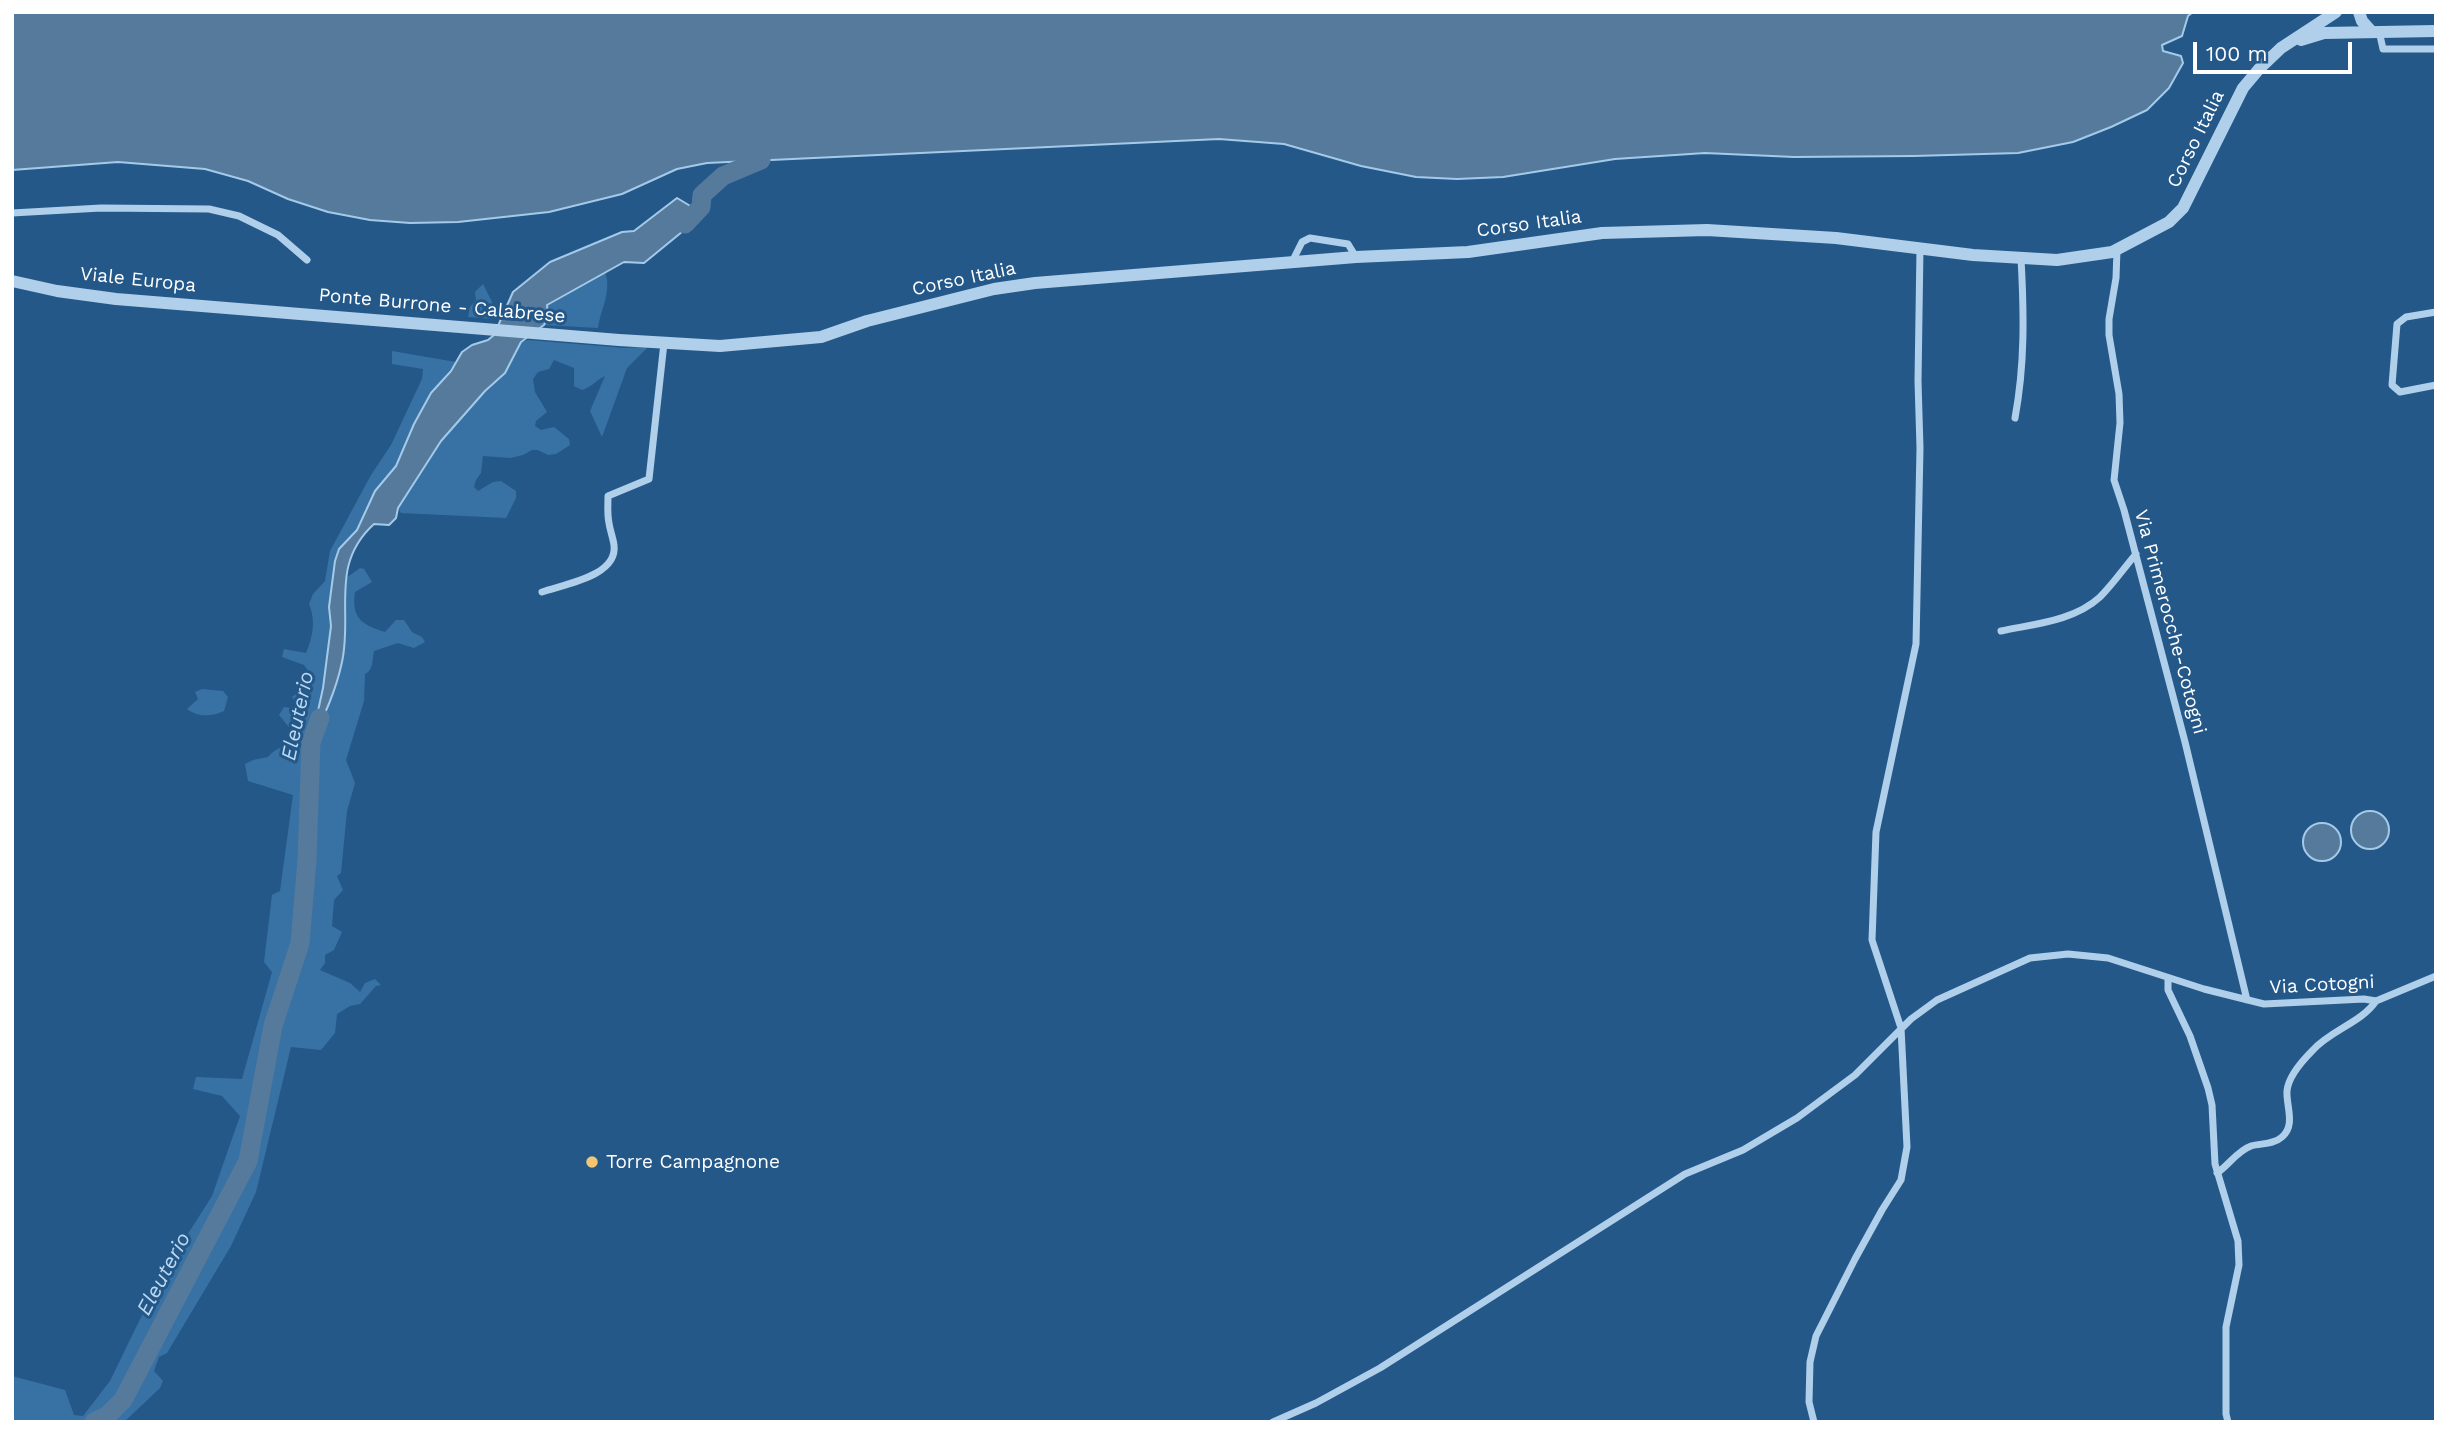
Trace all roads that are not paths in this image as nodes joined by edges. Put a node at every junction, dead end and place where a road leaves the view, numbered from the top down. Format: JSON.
{"nodes":[{"id":1,"x":2336,"y":12,"type":"edge"},
{"id":2,"x":2359,"y":12,"type":"edge"},
{"id":3,"x":2375,"y":31,"type":"junction"},
{"id":4,"x":2436,"y":31,"type":"edge"},
{"id":5,"x":2281,"y":48,"type":"junction"},
{"id":6,"x":2436,"y":49,"type":"edge"},
{"id":7,"x":12,"y":213,"type":"edge"},
{"id":8,"x":1920,"y":248,"type":"junction"},
{"id":9,"x":2117,"y":249,"type":"junction"},
{"id":10,"x":1356,"y":257,"type":"junction"},
{"id":11,"x":2021,"y":258,"type":"junction"},
{"id":12,"x":307,"y":260,"type":"dead end"},
{"id":13,"x":1292,"y":262,"type":"junction"},
{"id":14,"x":12,"y":281,"type":"edge"},
{"id":15,"x":262,"y":309,"type":"joint"},
{"id":16,"x":2436,"y":312,"type":"edge"},
{"id":17,"x":619,"y":340,"type":"joint"},
{"id":18,"x":664,"y":343,"type":"junction"},
{"id":19,"x":2436,"y":385,"type":"edge"},
{"id":20,"x":2015,"y":418,"type":"dead end"},
{"id":21,"x":2136,"y":554,"type":"junction"},
{"id":22,"x":542,"y":592,"type":"dead end"},
{"id":23,"x":2001,"y":631,"type":"dead end"},
{"id":24,"x":2436,"y":976,"type":"edge"},
{"id":25,"x":2168,"y":978,"type":"junction"},
{"id":26,"x":2247,"y":1000,"type":"junction"},
{"id":27,"x":2376,"y":1000,"type":"junction"},
{"id":28,"x":1901,"y":1028,"type":"junction"},
{"id":29,"x":2217,"y":1173,"type":"junction"},
{"id":30,"x":1273,"y":1422,"type":"edge"},
{"id":31,"x":1814,"y":1422,"type":"edge"},
{"id":32,"x":2228,"y":1422,"type":"edge"}],
"edges":[{"from":1,"to":5,"type":"street","name":"Corso Italia"},
{"from":2,"to":3,"type":"street"},
{"from":3,"to":4,"type":"street"},
{"from":3,"to":5,"type":"street"},
{"from":3,"to":6,"type":"street"},
{"from":5,"to":9,"type":"street","name":"Corso Italia"},
{"from":7,"to":12,"type":"street"},
{"from":8,"to":10,"type":"street","name":"Corso Italia"},
{"from":8,"to":11,"type":"street","name":"Corso Italia"},
{"from":8,"to":28,"type":"street"},
{"from":9,"to":11,"type":"street","name":"Corso Italia"},
{"from":9,"to":21,"type":"street","name":"Via Primerocche-Cotogni"},
{"from":10,"to":13,"type":"street","name":"Corso Italia"},
{"from":10,"to":13,"type":"street"},
{"from":11,"to":20,"type":"street"},
{"from":13,"to":18,"type":"street","name":"Corso Italia"},
{"from":14,"to":15,"type":"street","name":"Viale Europa"},
{"from":15,"to":17,"type":"street","name":"Ponte Burrone - Calabrese"},
{"from":16,"to":19,"type":"street"},
{"from":17,"to":18,"type":"street","name":"Corso Italia"},
{"from":18,"to":22,"type":"street"},
{"from":21,"to":23,"type":"street"},
{"from":21,"to":26,"type":"street","name":"Via Primerocche-Cotogni"},
{"from":24,"to":27,"type":"street","name":"Via Cotogni"},
{"from":25,"to":26,"type":"street","name":"Via Cotogni"},
{"from":25,"to":28,"type":"street","name":"Via Cotogni"},
{"from":25,"to":29,"type":"street"},
{"from":26,"to":27,"type":"street","name":"Via Cotogni"},
{"from":27,"to":29,"type":"street"},
{"from":28,"to":30,"type":"street","name":"Via Cotogni"},
{"from":28,"to":31,"type":"street"},
{"from":29,"to":32,"type":"street"}]}
